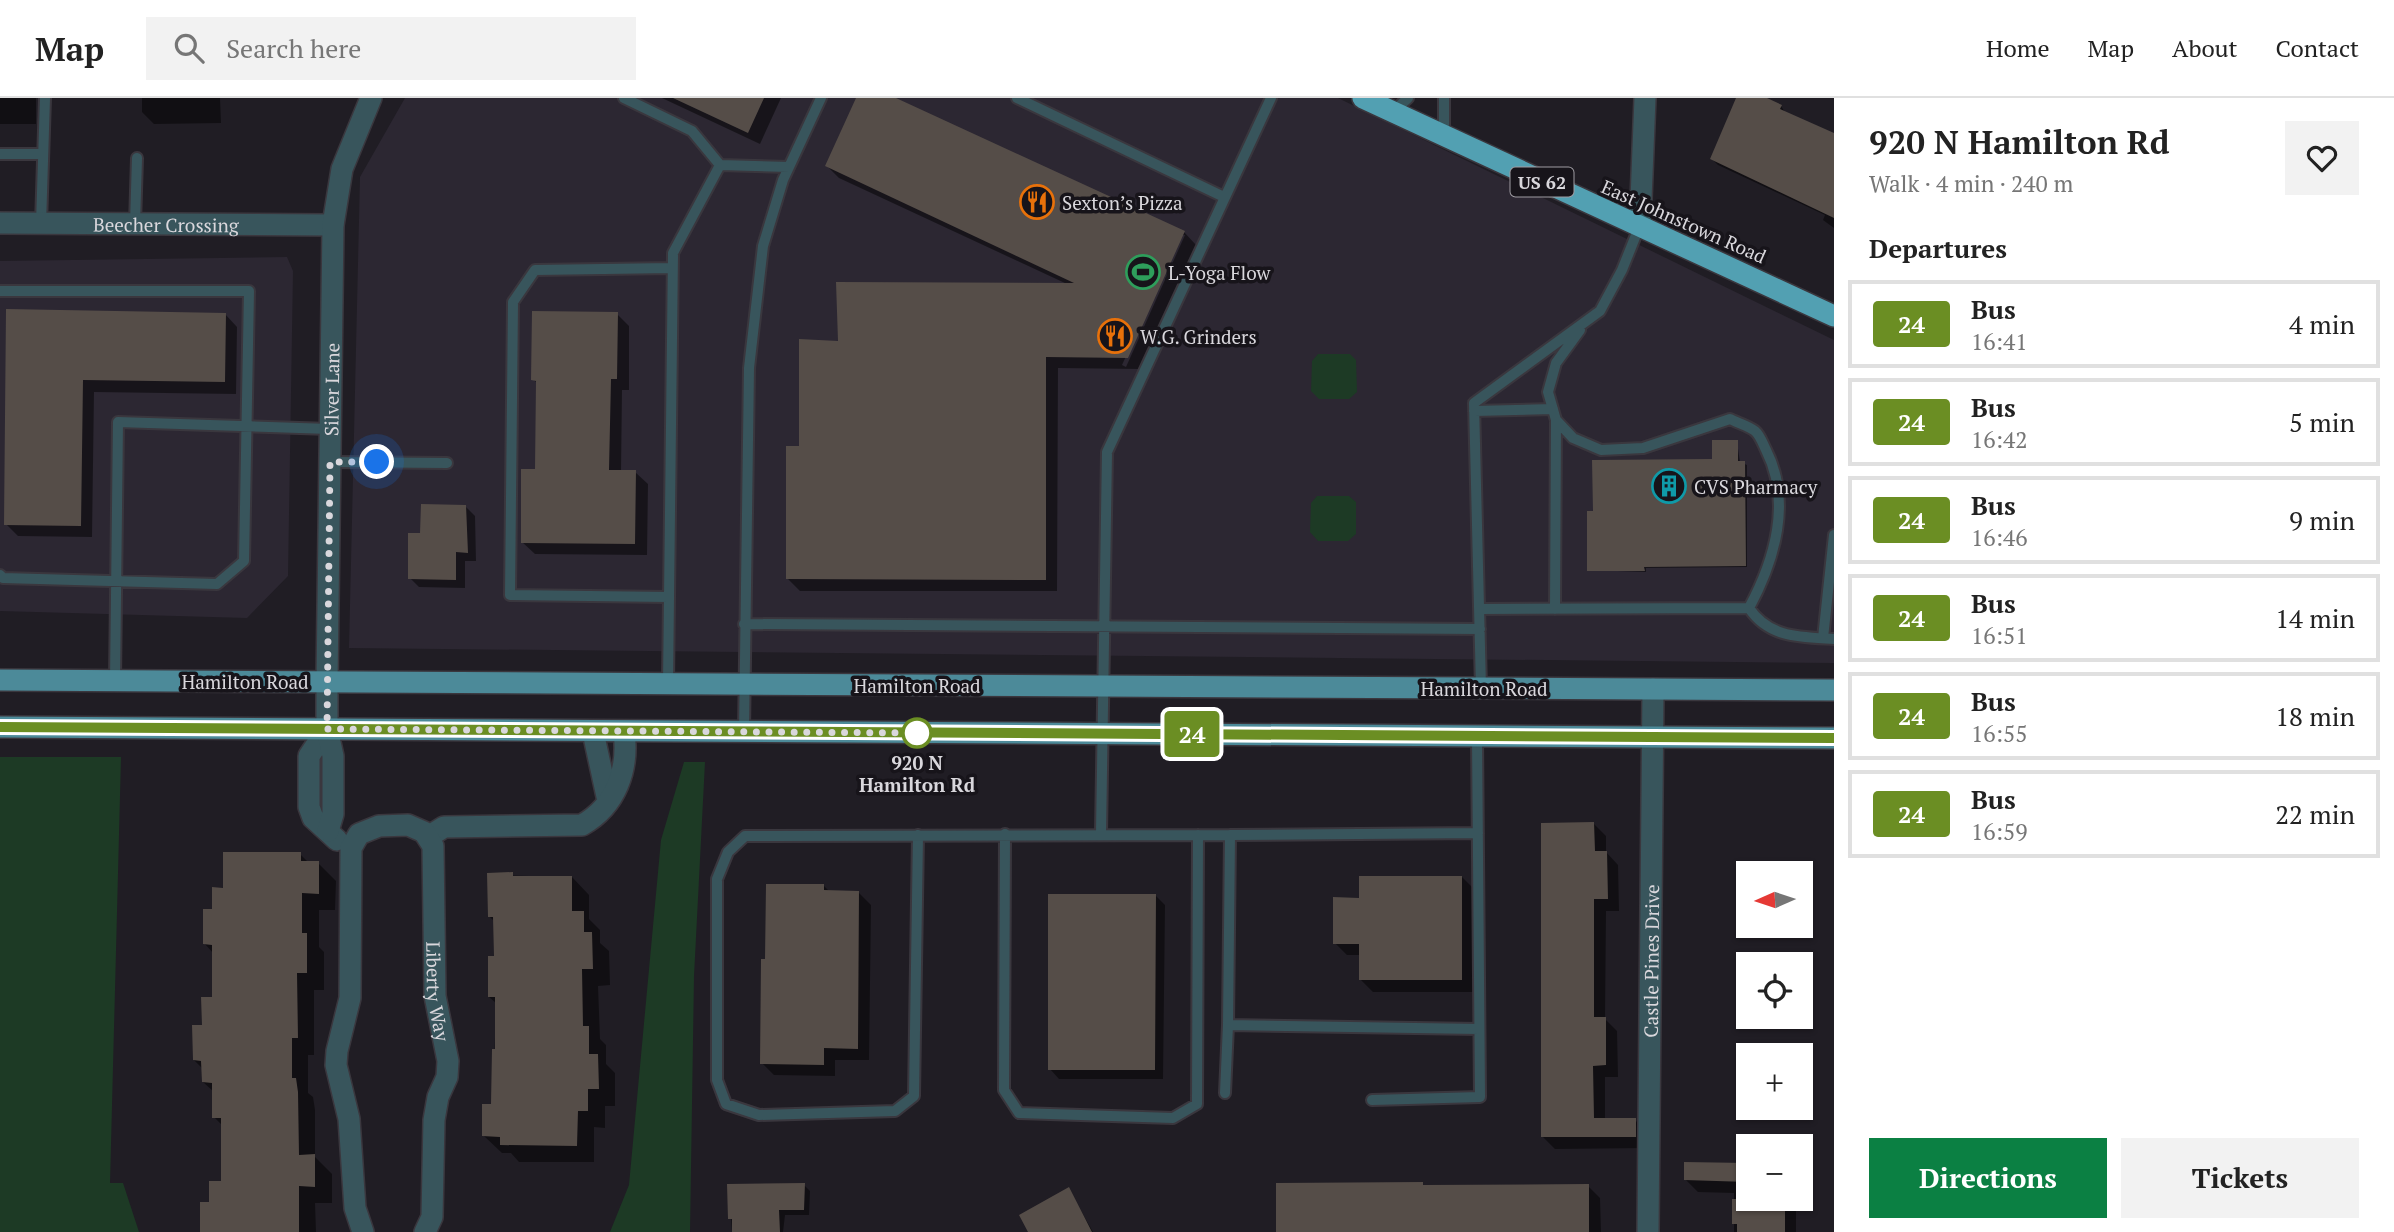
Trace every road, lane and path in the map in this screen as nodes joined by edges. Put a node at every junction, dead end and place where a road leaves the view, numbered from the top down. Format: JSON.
{"nodes":[{"id":1,"x":45,"y":98,"type":"edge"},
{"id":2,"x":371,"y":98,"type":"edge"},
{"id":3,"x":624,"y":98,"type":"edge"},
{"id":4,"x":821,"y":98,"type":"edge"},
{"id":5,"x":1017,"y":98,"type":"edge"},
{"id":6,"x":1270,"y":98,"type":"edge"},
{"id":7,"x":1363,"y":98,"type":"edge"},
{"id":8,"x":1444,"y":98,"type":"edge"},
{"id":9,"x":1645,"y":98,"type":"edge"},
{"id":10,"x":1400,"y":105,"type":"edge"},
{"id":11,"x":1444,"y":136,"type":"junction"},
{"id":12,"x":0,"y":154,"type":"edge"},
{"id":13,"x":43,"y":154,"type":"junction"},
{"id":14,"x":137,"y":158,"type":"dead end"},
{"id":15,"x":720,"y":165,"type":"junction"},
{"id":16,"x":789,"y":167,"type":"junction"},
{"id":17,"x":1224,"y":197,"type":"junction"},
{"id":18,"x":0,"y":223,"type":"edge"},
{"id":19,"x":41,"y":224,"type":"junction"},
{"id":20,"x":135,"y":224,"type":"junction"},
{"id":21,"x":333,"y":225,"type":"junction"},
{"id":22,"x":1640,"y":225,"type":"junction"},
{"id":23,"x":672,"y":268,"type":"junction"},
{"id":24,"x":0,"y":291,"type":"edge"},
{"id":25,"x":1834,"y":316,"type":"edge"},
{"id":26,"x":1587,"y":321,"type":"junction"},
{"id":27,"x":1474,"y":411,"type":"junction"},
{"id":28,"x":1554,"y":414,"type":"junction"},
{"id":29,"x":247,"y":426,"type":"junction"},
{"id":30,"x":330,"y":429,"type":"junction"},
{"id":31,"x":330,"y":462,"type":"junction"},
{"id":32,"x":447,"y":463,"type":"dead end"},
{"id":33,"x":1834,"y":535,"type":"edge"},
{"id":34,"x":0,"y":575,"type":"edge"},
{"id":35,"x":116,"y":581,"type":"junction"},
{"id":36,"x":669,"y":597,"type":"junction"},
{"id":37,"x":1749,"y":608,"type":"junction"},
{"id":38,"x":1555,"y":609,"type":"junction"},
{"id":39,"x":1479,"y":610,"type":"junction"},
{"id":40,"x":744,"y":624,"type":"junction"},
{"id":41,"x":1104,"y":629,"type":"junction"},
{"id":42,"x":1480,"y":629,"type":"junction"},
{"id":43,"x":1829,"y":639,"type":"edge"},
{"id":44,"x":0,"y":680,"type":"edge"},
{"id":45,"x":115,"y":681,"type":"junction"},
{"id":46,"x":327,"y":682,"type":"junction"},
{"id":47,"x":668,"y":684,"type":"junction"},
{"id":48,"x":744,"y":684,"type":"junction"},
{"id":49,"x":1101,"y":685,"type":"junction"},
{"id":50,"x":1481,"y":688,"type":"junction"},
{"id":51,"x":1653,"y":689,"type":"junction"},
{"id":52,"x":1834,"y":690,"type":"edge"},
{"id":53,"x":0,"y":727,"type":"edge"},
{"id":54,"x":327,"y":729,"type":"junction"},
{"id":55,"x":593,"y":732,"type":"junction"},
{"id":56,"x":624,"y":732,"type":"junction"},
{"id":57,"x":744,"y":732,"type":"junction"},
{"id":58,"x":1101,"y":734,"type":"junction"},
{"id":59,"x":1477,"y":736,"type":"junction"},
{"id":60,"x":1652,"y":736,"type":"junction"},
{"id":61,"x":1834,"y":738,"type":"edge"},
{"id":62,"x":608,"y":801,"type":"junction"},
{"id":63,"x":1478,"y":833,"type":"junction"},
{"id":64,"x":1005,"y":834,"type":"junction"},
{"id":65,"x":1101,"y":834,"type":"junction"},
{"id":66,"x":918,"y":835,"type":"junction"},
{"id":67,"x":1198,"y":835,"type":"junction"},
{"id":68,"x":1230,"y":835,"type":"junction"},
{"id":69,"x":428,"y":836,"type":"junction"},
{"id":70,"x":351,"y":848,"type":"junction"},
{"id":71,"x":1228,"y":1025,"type":"junction"},
{"id":72,"x":1479,"y":1029,"type":"junction"},
{"id":73,"x":1225,"y":1093,"type":"dead end"},
{"id":74,"x":1372,"y":1100,"type":"dead end"},
{"id":75,"x":363,"y":1232,"type":"edge"},
{"id":76,"x":425,"y":1232,"type":"edge"},
{"id":77,"x":1648,"y":1232,"type":"edge"}],
"edges":[{"from":1,"to":13,"type":"lane"},
{"from":2,"to":21,"type":"street","name":"Silver Lane"},
{"from":3,"to":15,"type":"lane"},
{"from":4,"to":16,"type":"lane"},
{"from":5,"to":17,"type":"lane"},
{"from":6,"to":17,"type":"lane"},
{"from":7,"to":10,"type":"highway","name":"East Johnstown Road","number":"US 62"},
{"from":8,"to":11,"type":"lane"},
{"from":9,"to":22,"type":"street"},
{"from":10,"to":11,"type":"highway","name":"East Johnstown Road","number":"US 62"},
{"from":11,"to":22,"type":"highway","name":"East Johnstown Road","number":"US 62"},
{"from":12,"to":13,"type":"lane"},
{"from":13,"to":19,"type":"lane"},
{"from":14,"to":20,"type":"lane"},
{"from":15,"to":16,"type":"lane"},
{"from":15,"to":23,"type":"lane"},
{"from":16,"to":40,"type":"lane"},
{"from":17,"to":41,"type":"lane"},
{"from":18,"to":19,"type":"street","name":"Beecher Crossing"},
{"from":19,"to":20,"type":"street","name":"Beecher Crossing"},
{"from":20,"to":21,"type":"street","name":"Beecher Crossing"},
{"from":21,"to":30,"type":"street","name":"Silver Lane"},
{"from":22,"to":25,"type":"highway","name":"East Johnstown Road","number":"US 62"},
{"from":22,"to":26,"type":"lane"},
{"from":23,"to":36,"type":"lane"},
{"from":23,"to":36,"type":"lane"},
{"from":24,"to":29,"type":"lane"},
{"from":26,"to":27,"type":"lane"},
{"from":26,"to":28,"type":"lane"},
{"from":27,"to":28,"type":"lane"},
{"from":27,"to":39,"type":"lane"},
{"from":28,"to":37,"type":"lane"},
{"from":28,"to":38,"type":"lane"},
{"from":29,"to":30,"type":"lane"},
{"from":29,"to":35,"type":"lane"},
{"from":29,"to":35,"type":"lane"},
{"from":30,"to":31,"type":"street","name":"Silver Lane"},
{"from":31,"to":32,"type":"lane"},
{"from":31,"to":46,"type":"street","name":"Silver Lane"},
{"from":33,"to":43,"type":"lane"},
{"from":34,"to":35,"type":"lane"},
{"from":35,"to":45,"type":"lane"},
{"from":36,"to":47,"type":"lane"},
{"from":37,"to":38,"type":"lane"},
{"from":37,"to":43,"type":"lane"},
{"from":38,"to":39,"type":"lane"},
{"from":39,"to":42,"type":"lane"},
{"from":40,"to":41,"type":"lane"},
{"from":40,"to":48,"type":"lane"},
{"from":41,"to":42,"type":"lane"},
{"from":41,"to":49,"type":"lane"},
{"from":42,"to":50,"type":"lane"},
{"from":44,"to":45,"type":"main road","name":"Hamilton Road"},
{"from":45,"to":46,"type":"main road","name":"Hamilton Road"},
{"from":46,"to":47,"type":"main road","name":"Hamilton Road"},
{"from":46,"to":54,"type":"street","name":"Silver Lane"},
{"from":47,"to":48,"type":"main road","name":"Hamilton Road"},
{"from":48,"to":49,"type":"main road","name":"Hamilton Road"},
{"from":48,"to":57,"type":"lane"},
{"from":49,"to":50,"type":"main road","name":"Hamilton Road"},
{"from":49,"to":58,"type":"lane"},
{"from":50,"to":51,"type":"main road","name":"Hamilton Road"},
{"from":51,"to":52,"type":"main road","name":"Hamilton Road"},
{"from":51,"to":60,"type":"street","name":"Castle Pines Drive"},
{"from":53,"to":54,"type":"main road"},
{"from":54,"to":55,"type":"main road"},
{"from":54,"to":70,"type":"street"},
{"from":55,"to":56,"type":"main road"},
{"from":55,"to":62,"type":"street"},
{"from":56,"to":57,"type":"main road"},
{"from":56,"to":62,"type":"street"},
{"from":57,"to":58,"type":"main road"},
{"from":58,"to":59,"type":"main road"},
{"from":58,"to":65,"type":"lane"},
{"from":59,"to":60,"type":"main road"},
{"from":59,"to":63,"type":"lane"},
{"from":60,"to":61,"type":"main road"},
{"from":60,"to":77,"type":"street","name":"Castle Pines Drive"},
{"from":62,"to":69,"type":"street"},
{"from":63,"to":68,"type":"lane"},
{"from":63,"to":72,"type":"lane"},
{"from":64,"to":65,"type":"lane"},
{"from":64,"to":66,"type":"lane"},
{"from":64,"to":67,"type":"lane"},
{"from":65,"to":67,"type":"lane"},
{"from":66,"to":66,"type":"lane"},
{"from":67,"to":68,"type":"lane"},
{"from":68,"to":71,"type":"lane"},
{"from":69,"to":70,"type":"street"},
{"from":69,"to":76,"type":"street","name":"Liberty Way"},
{"from":70,"to":75,"type":"street"},
{"from":71,"to":72,"type":"lane"},
{"from":71,"to":73,"type":"lane"},
{"from":72,"to":74,"type":"lane"}]}
